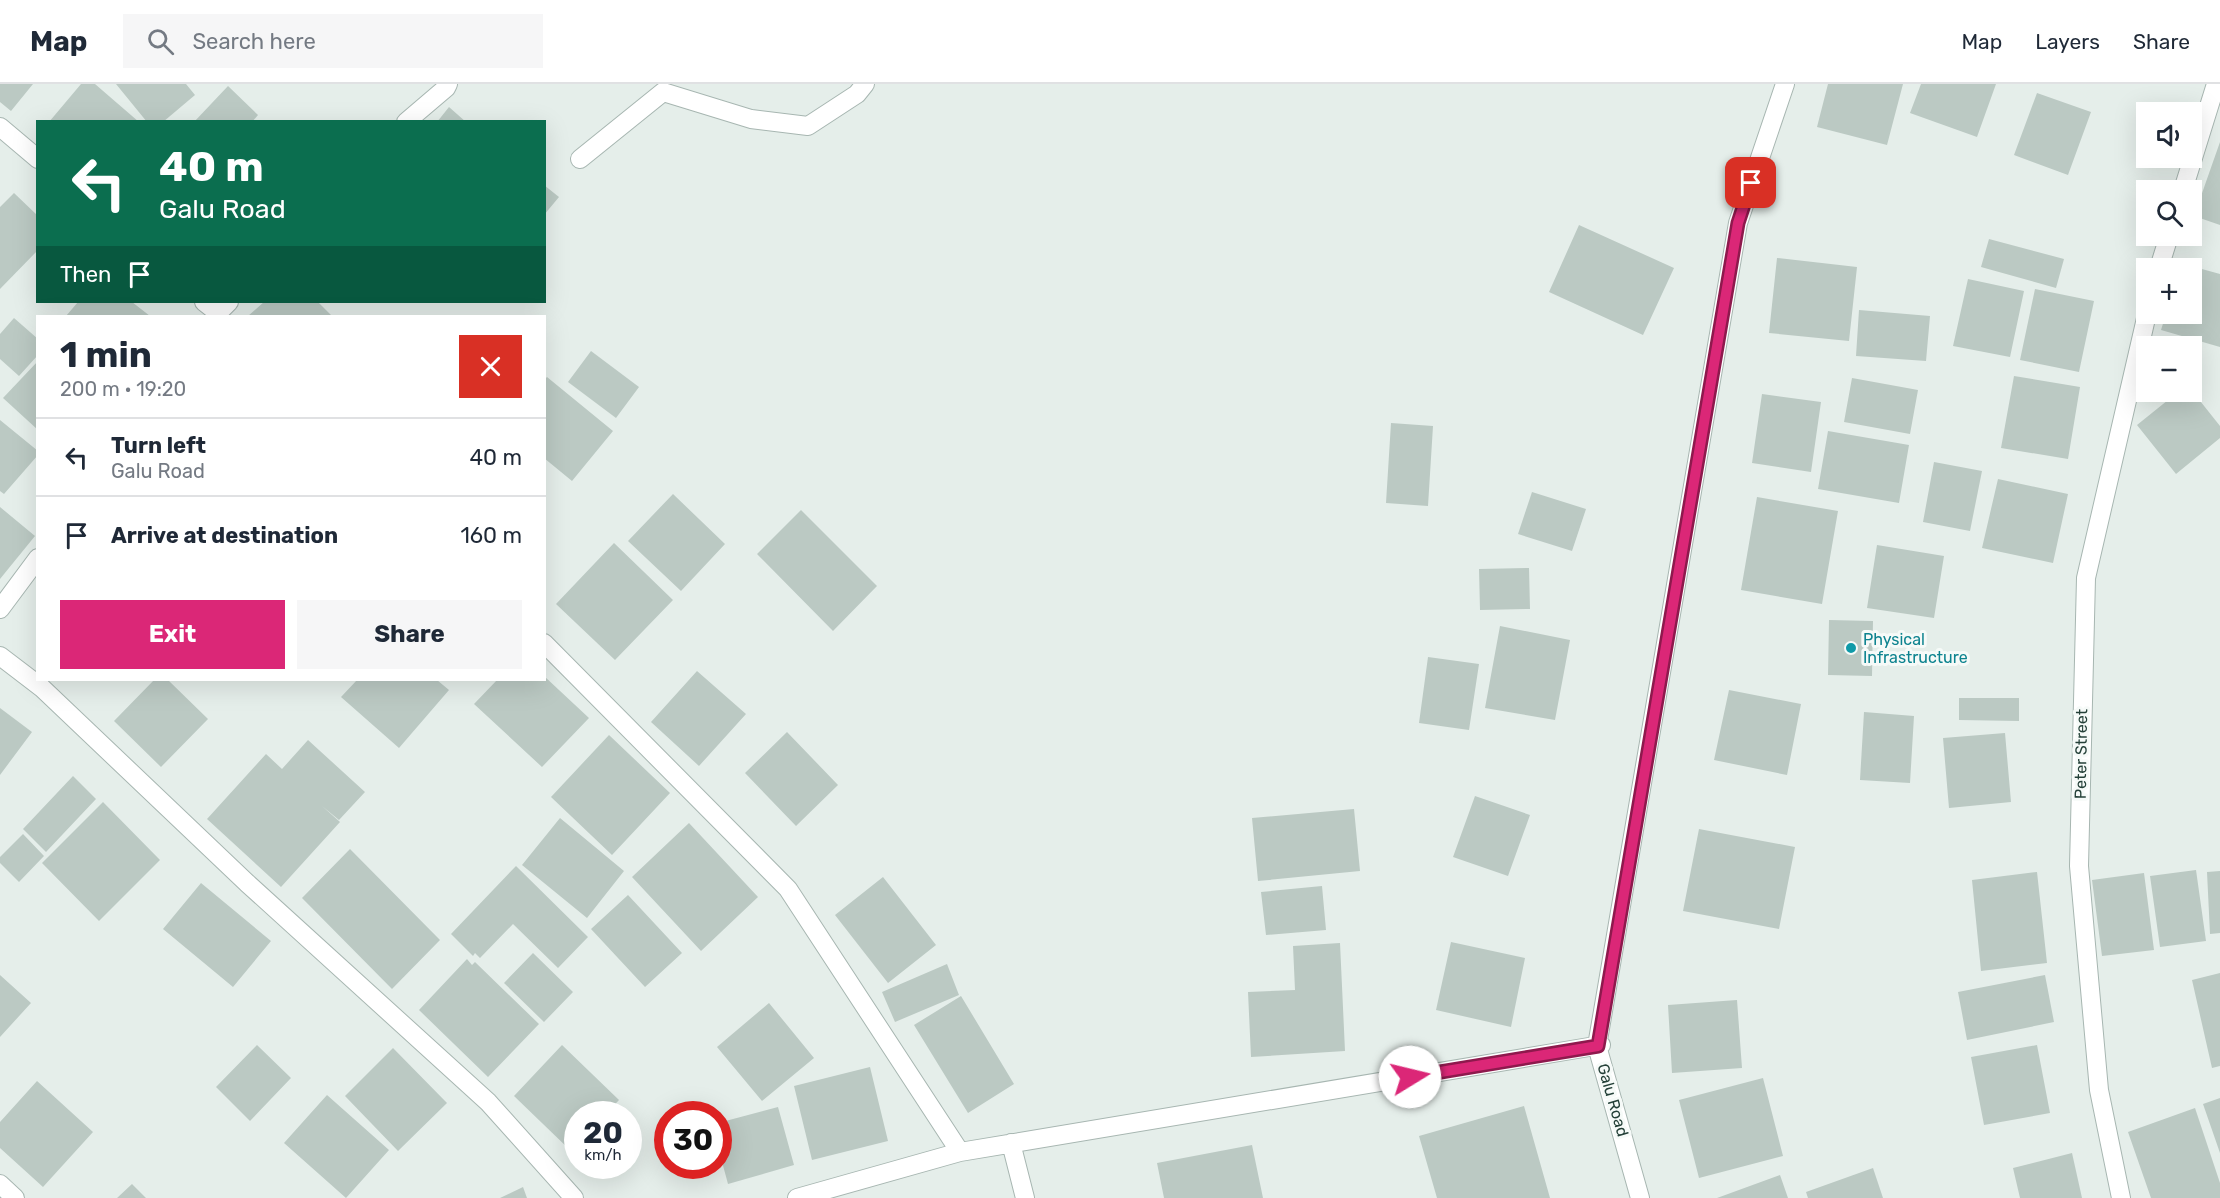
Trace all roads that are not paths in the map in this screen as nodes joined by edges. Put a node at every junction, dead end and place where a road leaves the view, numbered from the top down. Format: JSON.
{"nodes":[{"id":1,"x":448,"y":84,"type":"edge"},
{"id":2,"x":865,"y":84,"type":"edge"},
{"id":3,"x":1785,"y":84,"type":"edge"},
{"id":4,"x":2216,"y":84,"type":"edge"},
{"id":5,"x":408,"y":120,"type":"edge"},
{"id":6,"x":0,"y":127,"type":"edge"},
{"id":7,"x":36,"y":157,"type":"edge"},
{"id":8,"x":580,"y":159,"type":"dead end"},
{"id":9,"x":2186,"y":180,"type":"edge"},
{"id":10,"x":2145,"y":324,"type":"edge"},
{"id":11,"x":36,"y":561,"type":"edge"},
{"id":12,"x":0,"y":609,"type":"edge"},
{"id":13,"x":546,"y":645,"type":"edge"},
{"id":14,"x":0,"y":656,"type":"edge"},
{"id":15,"x":1599,"y":1046,"type":"junction"},
{"id":16,"x":1011,"y":1143,"type":"junction"},
{"id":17,"x":960,"y":1152,"type":"junction"},
{"id":18,"x":0,"y":1184,"type":"edge"},
{"id":19,"x":15,"y":1198,"type":"edge"},
{"id":20,"x":574,"y":1198,"type":"edge"},
{"id":21,"x":797,"y":1198,"type":"edge"},
{"id":22,"x":1025,"y":1198,"type":"edge"},
{"id":23,"x":1640,"y":1198,"type":"edge"},
{"id":24,"x":2121,"y":1198,"type":"edge"}],
"edges":[{"from":1,"to":5,"type":"street"},
{"from":2,"to":8,"type":"street"},
{"from":3,"to":15,"type":"street","name":"Galu Road"},
{"from":4,"to":9,"type":"street"},
{"from":6,"to":7,"type":"street"},
{"from":10,"to":24,"type":"street","name":"Peter Street"},
{"from":11,"to":12,"type":"street"},
{"from":13,"to":17,"type":"street"},
{"from":14,"to":20,"type":"street"},
{"from":15,"to":16,"type":"street"},
{"from":15,"to":23,"type":"street","name":"Galu Road"},
{"from":16,"to":17,"type":"street"},
{"from":16,"to":22,"type":"street"},
{"from":17,"to":21,"type":"street"},
{"from":18,"to":19,"type":"street"}]}
